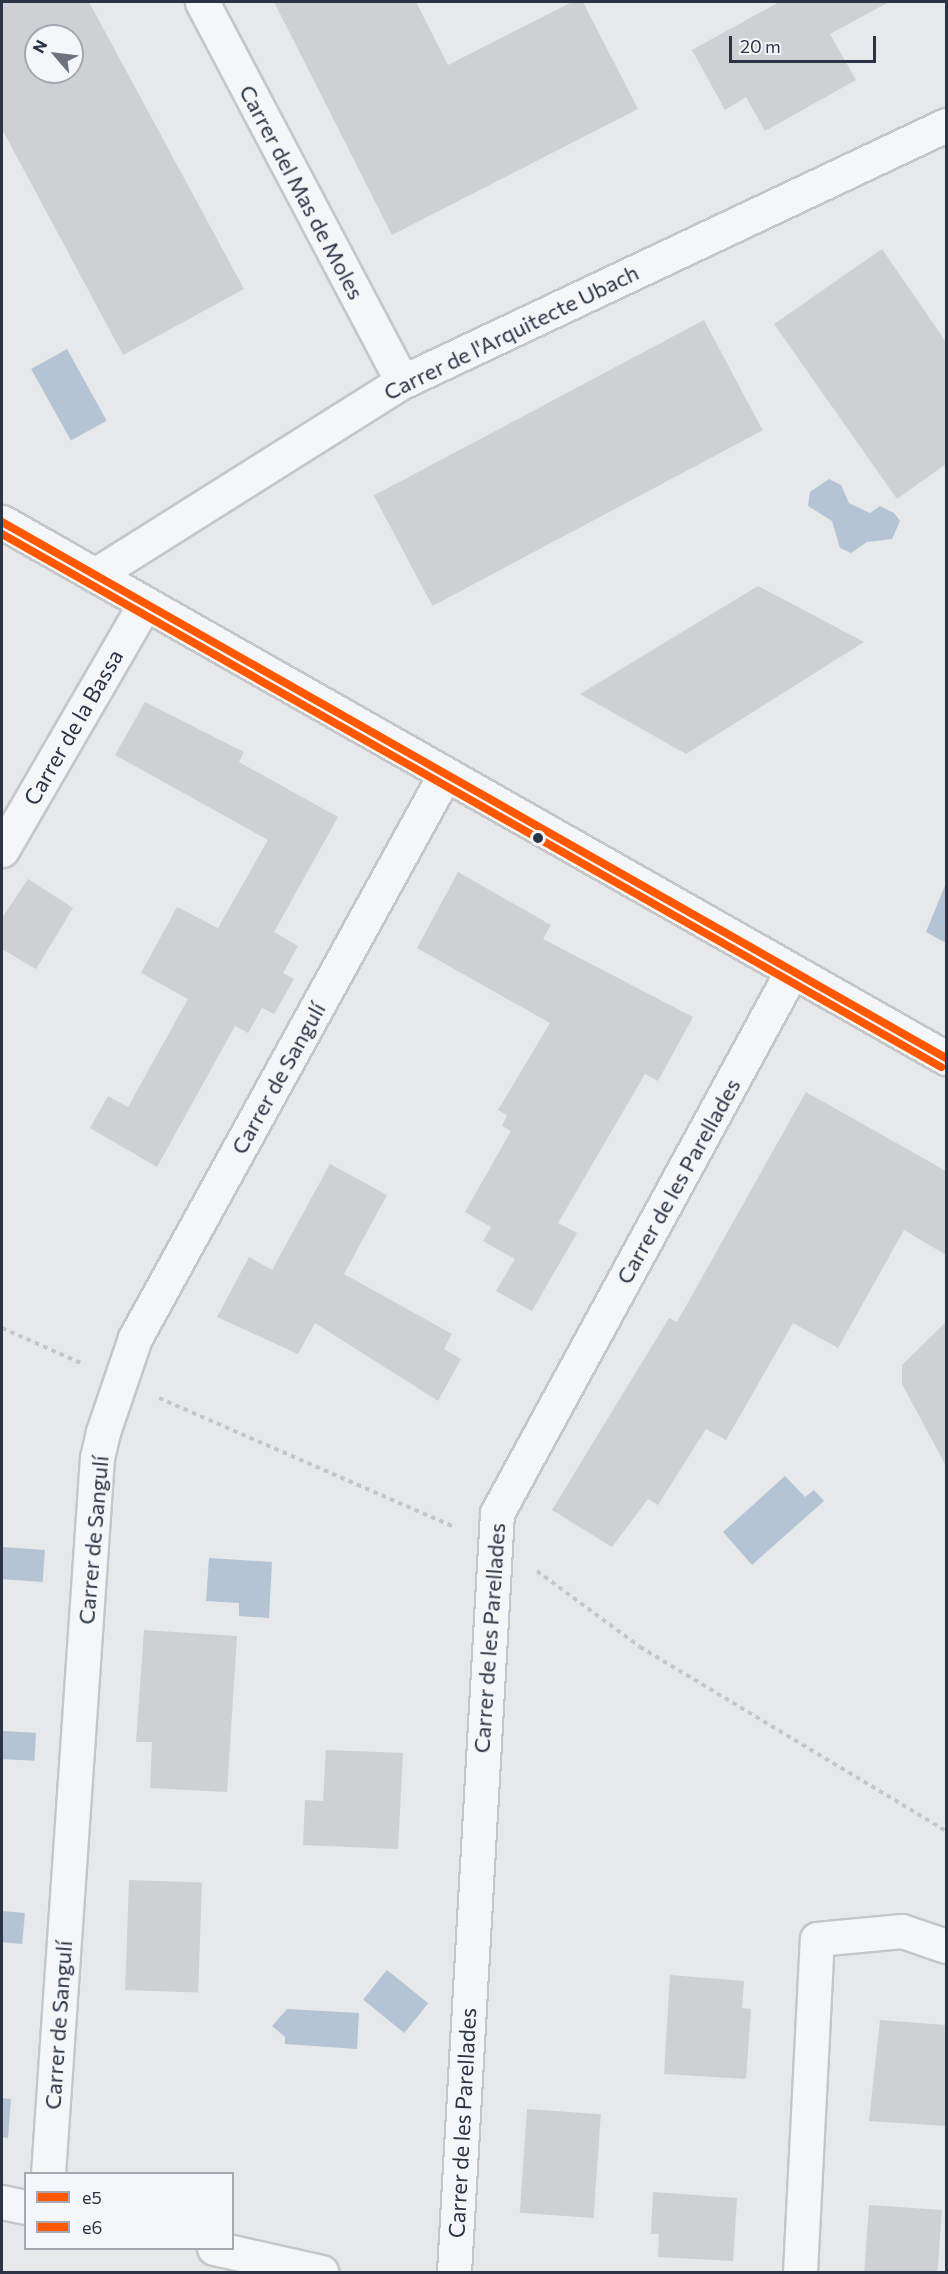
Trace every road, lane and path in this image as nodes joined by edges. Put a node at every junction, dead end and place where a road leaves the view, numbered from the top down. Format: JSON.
{"nodes":[{"id":1,"x":202,"y":2,"type":"edge"},
{"id":2,"x":946,"y":124,"type":"edge"},
{"id":3,"x":402,"y":382,"type":"junction"},
{"id":4,"x":2,"y":522,"type":"edge"},
{"id":5,"x":95,"y":575,"type":"junction"},
{"id":6,"x":145,"y":603,"type":"junction"},
{"id":7,"x":445,"y":774,"type":"junction"},
{"id":8,"x":3,"y":845,"type":"edge"},
{"id":9,"x":792,"y":971,"type":"junction"},
{"id":10,"x":946,"y":1058,"type":"edge"},
{"id":11,"x":946,"y":1946,"type":"edge"},
{"id":12,"x":48,"y":2172,"type":"edge"},
{"id":13,"x":2,"y":2202,"type":"edge"},
{"id":14,"x":24,"y":2207,"type":"edge"},
{"id":15,"x":223,"y":2250,"type":"edge"},
{"id":16,"x":321,"y":2272,"type":"edge"},
{"id":17,"x":454,"y":2272,"type":"edge"},
{"id":18,"x":800,"y":2272,"type":"edge"}],
"edges":[{"from":1,"to":3,"type":"street","name":"Carrer del Mas de Moles"},
{"from":2,"to":3,"type":"street","name":"Carrer de l'Arquitecte Ubach"},
{"from":3,"to":5,"type":"street","name":"Carrer de l'Arquitecte Ubach"},
{"from":4,"to":5,"type":"street"},
{"from":5,"to":6,"type":"street"},
{"from":6,"to":7,"type":"street"},
{"from":6,"to":8,"type":"street","name":"Carrer de la Bassa"},
{"from":7,"to":9,"type":"street"},
{"from":7,"to":12,"type":"street","name":"Carrer de Sangulí"},
{"from":9,"to":10,"type":"street"},
{"from":9,"to":17,"type":"street","name":"Carrer de les Parellades"},
{"from":11,"to":18,"type":"street"},
{"from":13,"to":14,"type":"street"},
{"from":15,"to":16,"type":"street"}]}
